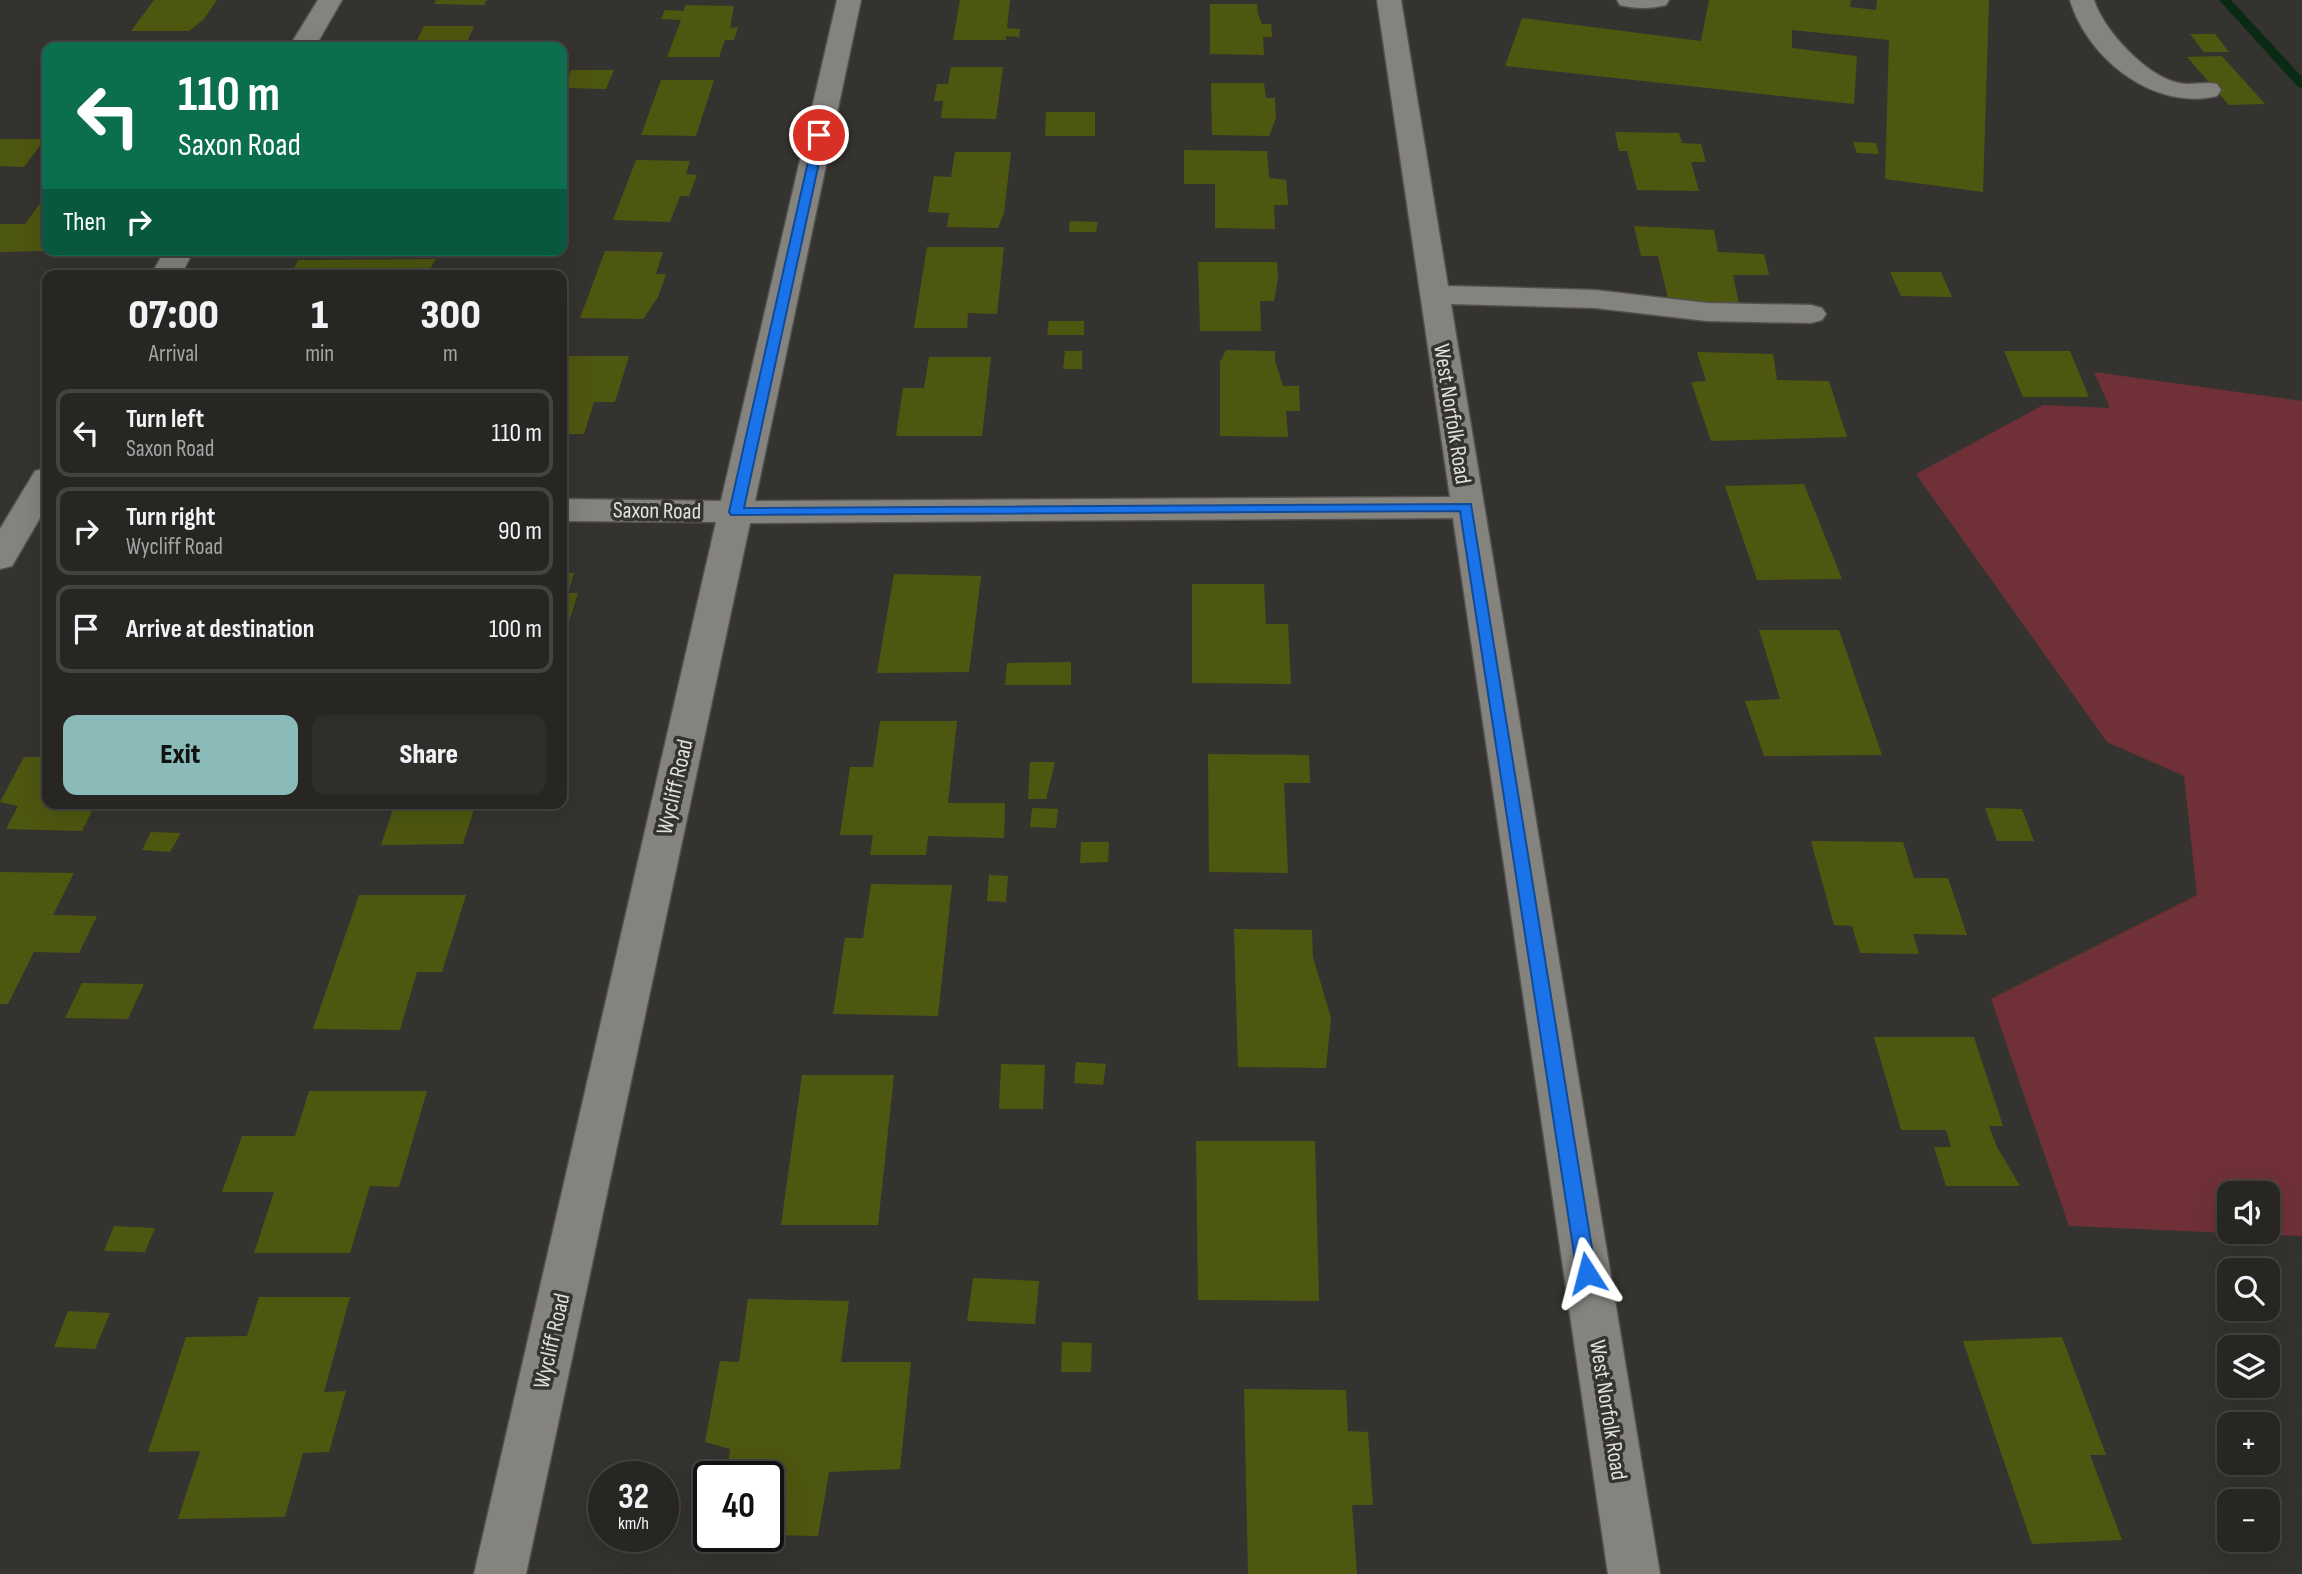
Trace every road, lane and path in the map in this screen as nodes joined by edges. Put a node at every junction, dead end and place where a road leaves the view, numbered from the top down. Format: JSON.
{"nodes":[{"id":1,"x":330,"y":0,"type":"edge"},
{"id":2,"x":849,"y":0,"type":"edge"},
{"id":3,"x":1389,"y":0,"type":"edge"},
{"id":4,"x":1629,"y":0,"type":"edge"},
{"id":5,"x":1657,"y":0,"type":"edge"},
{"id":6,"x":2082,"y":0,"type":"edge"},
{"id":7,"x":305,"y":42,"type":"edge"},
{"id":8,"x":2208,"y":90,"type":"dead end"},
{"id":9,"x":1433,"y":295,"type":"junction"},
{"id":10,"x":1811,"y":314,"type":"dead end"},
{"id":11,"x":32,"y":497,"type":"edge"},
{"id":12,"x":1466,"y":507,"type":"junction"},
{"id":13,"x":567,"y":510,"type":"edge"},
{"id":14,"x":736,"y":512,"type":"junction"},
{"id":15,"x":0,"y":558,"type":"edge"},
{"id":16,"x":500,"y":1574,"type":"edge"},
{"id":17,"x":1634,"y":1574,"type":"edge"}],
"edges":[{"from":1,"to":7,"type":"street"},
{"from":2,"to":14,"type":"street","name":"Wycliff Road"},
{"from":3,"to":9,"type":"street","name":"West Norfolk Road"},
{"from":4,"to":5,"type":"street"},
{"from":6,"to":8,"type":"street"},
{"from":9,"to":10,"type":"street"},
{"from":9,"to":12,"type":"street","name":"West Norfolk Road"},
{"from":11,"to":15,"type":"street"},
{"from":12,"to":14,"type":"street","name":"Saxon Road"},
{"from":12,"to":17,"type":"street","name":"West Norfolk Road"},
{"from":13,"to":14,"type":"street","name":"Saxon Road"},
{"from":14,"to":16,"type":"street","name":"Wycliff Road"}]}
